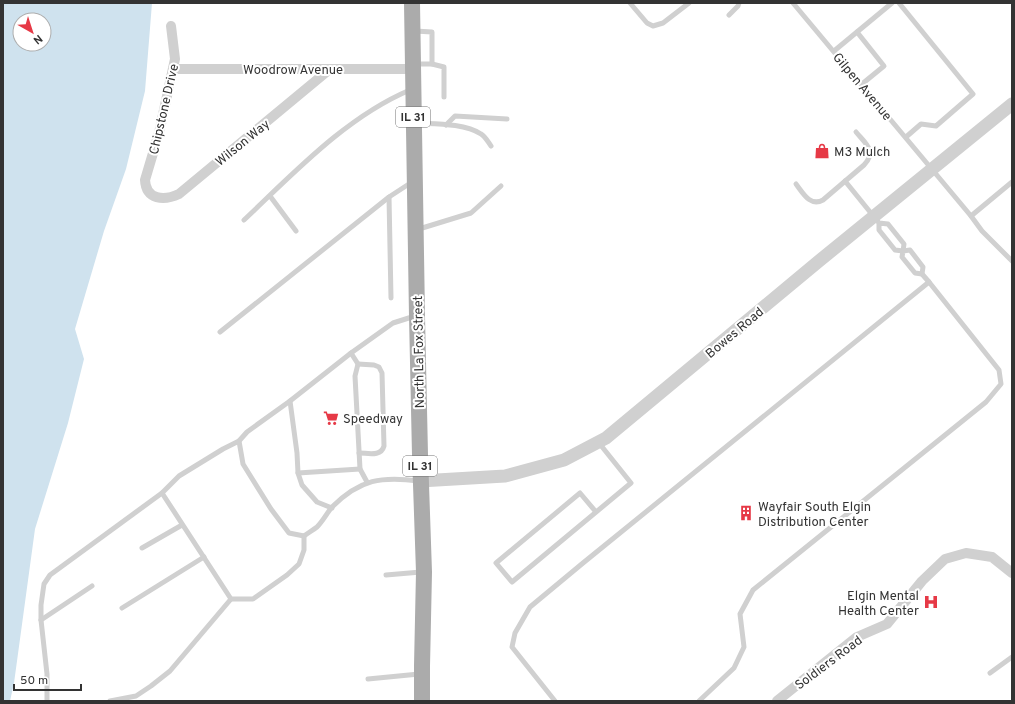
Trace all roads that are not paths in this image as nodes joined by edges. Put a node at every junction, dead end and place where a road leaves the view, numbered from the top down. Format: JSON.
{"nodes":[{"id":1,"x":412,"y":3,"type":"edge"},
{"id":2,"x":630,"y":3,"type":"edge"},
{"id":3,"x":689,"y":3,"type":"edge"},
{"id":4,"x":740,"y":3,"type":"edge"},
{"id":5,"x":793,"y":3,"type":"edge"},
{"id":6,"x":892,"y":3,"type":"edge"},
{"id":7,"x":899,"y":3,"type":"edge"},
{"id":8,"x":729,"y":14,"type":"dead end"},
{"id":9,"x":171,"y":26,"type":"dead end"},
{"id":10,"x":413,"y":30,"type":"junction"},
{"id":11,"x":857,"y":32,"type":"junction"},
{"id":12,"x":834,"y":52,"type":"junction"},
{"id":13,"x":432,"y":64,"type":"junction"},
{"id":14,"x":413,"y":67,"type":"junction"},
{"id":15,"x":173,"y":69,"type":"junction"},
{"id":16,"x":330,"y":69,"type":"junction"},
{"id":17,"x":862,"y":84,"type":"junction"},
{"id":18,"x":413,"y":88,"type":"junction"},
{"id":19,"x":444,"y":97,"type":"dead end"},
{"id":20,"x":1012,"y":104,"type":"edge"},
{"id":21,"x":508,"y":119,"type":"dead end"},
{"id":22,"x":413,"y":123,"type":"junction"},
{"id":23,"x":446,"y":125,"type":"junction"},
{"id":24,"x":856,"y":132,"type":"dead end"},
{"id":25,"x":906,"y":137,"type":"junction"},
{"id":26,"x":491,"y":146,"type":"dead end"},
{"id":27,"x":932,"y":169,"type":"junction"},
{"id":28,"x":414,"y":181,"type":"junction"},
{"id":29,"x":845,"y":181,"type":"junction"},
{"id":30,"x":1012,"y":182,"type":"edge"},
{"id":31,"x":796,"y":184,"type":"dead end"},
{"id":32,"x":501,"y":186,"type":"dead end"},
{"id":33,"x":149,"y":191,"type":"joint"},
{"id":34,"x":270,"y":196,"type":"junction"},
{"id":35,"x":389,"y":197,"type":"junction"},
{"id":36,"x":971,"y":216,"type":"junction"},
{"id":37,"x":244,"y":220,"type":"dead end"},
{"id":38,"x":876,"y":220,"type":"junction"},
{"id":39,"x":416,"y":230,"type":"junction"},
{"id":40,"x":296,"y":231,"type":"dead end"},
{"id":41,"x":903,"y":251,"type":"junction"},
{"id":42,"x":1012,"y":262,"type":"edge"},
{"id":43,"x":922,"y":274,"type":"junction"},
{"id":44,"x":929,"y":282,"type":"junction"},
{"id":45,"x":391,"y":298,"type":"dead end"},
{"id":46,"x":417,"y":316,"type":"junction"},
{"id":47,"x":220,"y":332,"type":"dead end"},
{"id":48,"x":351,"y":353,"type":"junction"},
{"id":49,"x":358,"y":364,"type":"junction"},
{"id":50,"x":290,"y":402,"type":"junction"},
{"id":51,"x":239,"y":440,"type":"junction"},
{"id":52,"x":598,"y":442,"type":"junction"},
{"id":53,"x":359,"y":453,"type":"junction"},
{"id":54,"x":360,"y":470,"type":"junction"},
{"id":55,"x":298,"y":473,"type":"junction"},
{"id":56,"x":420,"y":481,"type":"junction"},
{"id":57,"x":367,"y":482,"type":"junction"},
{"id":58,"x":162,"y":493,"type":"junction"},
{"id":59,"x":332,"y":508,"type":"junction"},
{"id":60,"x":596,"y":512,"type":"junction"},
{"id":61,"x":182,"y":525,"type":"junction"},
{"id":62,"x":304,"y":536,"type":"junction"},
{"id":63,"x":142,"y":548,"type":"dead end"},
{"id":64,"x":204,"y":557,"type":"junction"},
{"id":65,"x":424,"y":572,"type":"junction"},
{"id":66,"x":1012,"y":573,"type":"edge"},
{"id":67,"x":386,"y":575,"type":"dead end"},
{"id":68,"x":92,"y":586,"type":"dead end"},
{"id":69,"x":231,"y":599,"type":"junction"},
{"id":70,"x":122,"y":608,"type":"dead end"},
{"id":71,"x":41,"y":620,"type":"junction"},
{"id":72,"x":1012,"y":657,"type":"edge"},
{"id":73,"x":422,"y":673,"type":"junction"},
{"id":74,"x":990,"y":673,"type":"dead end"},
{"id":75,"x":368,"y":679,"type":"dead end"},
{"id":76,"x":47,"y":701,"type":"edge"},
{"id":77,"x":110,"y":701,"type":"edge"},
{"id":78,"x":422,"y":701,"type":"edge"},
{"id":79,"x":555,"y":701,"type":"edge"},
{"id":80,"x":699,"y":701,"type":"edge"},
{"id":81,"x":777,"y":701,"type":"edge"}],
"edges":[{"from":1,"to":10,"type":"main road","name":"North La Fox Street","number":"IL 31"},
{"from":2,"to":3,"type":"lane"},
{"from":4,"to":8,"type":"lane"},
{"from":5,"to":12,"type":"lane","name":"Gilpen Avenue"},
{"from":6,"to":11,"type":"lane"},
{"from":7,"to":25,"type":"lane"},
{"from":9,"to":15,"type":"street","name":"Chipstone Drive"},
{"from":10,"to":13,"type":"lane"},
{"from":10,"to":14,"type":"main road","name":"North La Fox Street","number":"IL 31"},
{"from":11,"to":12,"type":"lane"},
{"from":11,"to":17,"type":"lane"},
{"from":12,"to":17,"type":"lane","name":"Gilpen Avenue"},
{"from":13,"to":14,"type":"lane"},
{"from":13,"to":19,"type":"lane"},
{"from":14,"to":16,"type":"street","name":"Woodrow Avenue"},
{"from":14,"to":18,"type":"main road","name":"North La Fox Street","number":"IL 31"},
{"from":15,"to":16,"type":"street","name":"Woodrow Avenue"},
{"from":15,"to":33,"type":"street","name":"Chipstone Drive"},
{"from":16,"to":33,"type":"street","name":"Wilson Way"},
{"from":17,"to":25,"type":"lane","name":"Gilpen Avenue"},
{"from":18,"to":22,"type":"main road","name":"North La Fox Street","number":"IL 31"},
{"from":18,"to":34,"type":"lane"},
{"from":20,"to":27,"type":"street","name":"Bowes Road"},
{"from":21,"to":23,"type":"lane"},
{"from":22,"to":23,"type":"lane"},
{"from":22,"to":28,"type":"main road","name":"North La Fox Street","number":"IL 31"},
{"from":23,"to":26,"type":"lane"},
{"from":24,"to":29,"type":"lane"},
{"from":25,"to":27,"type":"lane","name":"Gilpen Avenue"},
{"from":27,"to":36,"type":"lane","name":"Gilpen Avenue"},
{"from":27,"to":38,"type":"street","name":"Bowes Road"},
{"from":28,"to":35,"type":"lane"},
{"from":28,"to":39,"type":"main road","name":"North La Fox Street","number":"IL 31"},
{"from":29,"to":31,"type":"lane"},
{"from":29,"to":38,"type":"lane"},
{"from":30,"to":36,"type":"lane"},
{"from":32,"to":39,"type":"lane"},
{"from":34,"to":37,"type":"lane"},
{"from":34,"to":40,"type":"lane"},
{"from":35,"to":45,"type":"lane"},
{"from":35,"to":47,"type":"lane"},
{"from":36,"to":42,"type":"lane","name":"Gilpen Avenue"},
{"from":38,"to":41,"type":"lane"},
{"from":38,"to":41,"type":"lane"},
{"from":38,"to":52,"type":"street","name":"Bowes Road"},
{"from":39,"to":46,"type":"main road","name":"North La Fox Street","number":"IL 31"},
{"from":41,"to":43,"type":"lane"},
{"from":41,"to":43,"type":"lane"},
{"from":43,"to":44,"type":"lane"},
{"from":44,"to":79,"type":"lane"},
{"from":44,"to":80,"type":"lane"},
{"from":46,"to":48,"type":"lane"},
{"from":46,"to":56,"type":"main road","name":"North La Fox Street","number":"IL 31"},
{"from":48,"to":49,"type":"lane"},
{"from":48,"to":50,"type":"lane"},
{"from":49,"to":53,"type":"lane"},
{"from":49,"to":53,"type":"lane"},
{"from":50,"to":51,"type":"lane"},
{"from":50,"to":55,"type":"lane"},
{"from":51,"to":58,"type":"lane"},
{"from":51,"to":62,"type":"lane"},
{"from":52,"to":56,"type":"street","name":"Bowes Road"},
{"from":52,"to":60,"type":"lane"},
{"from":53,"to":54,"type":"lane"},
{"from":54,"to":55,"type":"lane"},
{"from":54,"to":57,"type":"lane"},
{"from":55,"to":59,"type":"lane"},
{"from":56,"to":57,"type":"lane"},
{"from":56,"to":65,"type":"main road","name":"North La Fox Street","number":"IL 31"},
{"from":57,"to":59,"type":"lane"},
{"from":58,"to":61,"type":"lane"},
{"from":58,"to":71,"type":"lane"},
{"from":59,"to":62,"type":"lane"},
{"from":60,"to":60,"type":"lane"},
{"from":61,"to":63,"type":"lane"},
{"from":61,"to":64,"type":"lane"},
{"from":62,"to":69,"type":"lane"},
{"from":64,"to":69,"type":"lane"},
{"from":64,"to":70,"type":"lane"},
{"from":65,"to":67,"type":"lane"},
{"from":65,"to":73,"type":"main road","name":"North La Fox Street","number":"IL 31"},
{"from":66,"to":81,"type":"street","name":"Soldiers Road"},
{"from":68,"to":71,"type":"lane"},
{"from":69,"to":77,"type":"lane"},
{"from":71,"to":76,"type":"lane"},
{"from":72,"to":74,"type":"lane"},
{"from":73,"to":75,"type":"lane"},
{"from":73,"to":78,"type":"main road","name":"North La Fox Street","number":"IL 31"}]}
